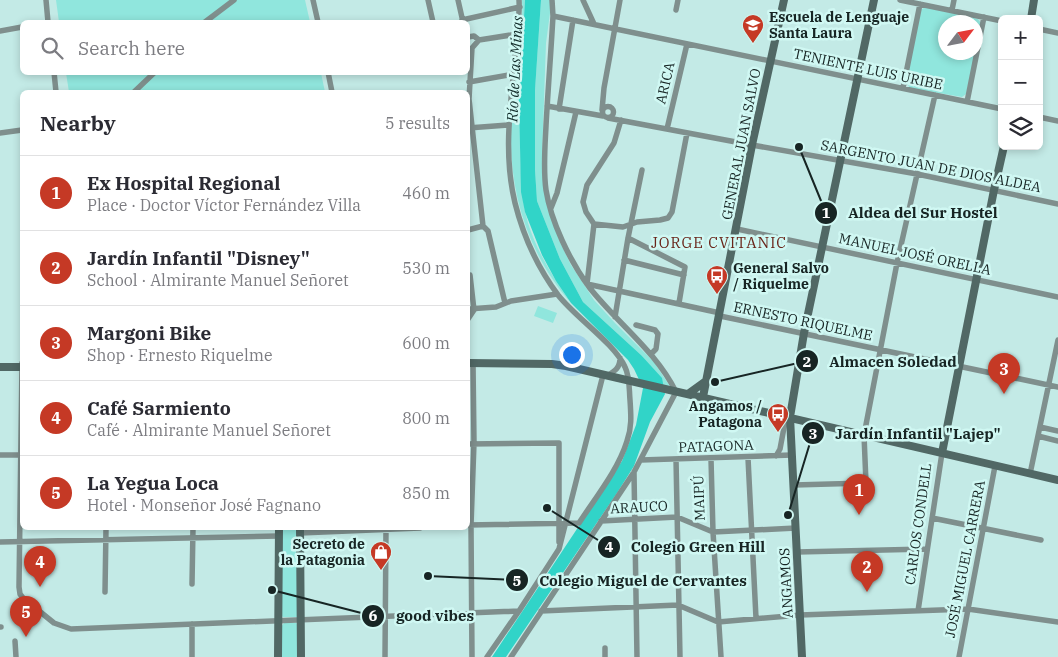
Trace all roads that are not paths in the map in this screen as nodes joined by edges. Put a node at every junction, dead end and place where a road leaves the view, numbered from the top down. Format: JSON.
{"nodes":[{"id":1,"x":46,"y":0,"type":"edge"},
{"id":2,"x":234,"y":0,"type":"edge"},
{"id":3,"x":313,"y":0,"type":"edge"},
{"id":4,"x":428,"y":0,"type":"edge"},
{"id":5,"x":458,"y":0,"type":"edge"},
{"id":6,"x":519,"y":0,"type":"edge"},
{"id":7,"x":552,"y":0,"type":"edge"},
{"id":8,"x":583,"y":0,"type":"edge"},
{"id":9,"x":620,"y":0,"type":"edge"},
{"id":10,"x":678,"y":0,"type":"edge"},
{"id":11,"x":784,"y":0,"type":"edge"},
{"id":12,"x":874,"y":0,"type":"edge"},
{"id":13,"x":900,"y":0,"type":"edge"},
{"id":14,"x":954,"y":0,"type":"edge"},
{"id":15,"x":1034,"y":0,"type":"edge"},
{"id":16,"x":920,"y":4,"type":"junction"},
{"id":17,"x":520,"y":7,"type":"junction"},
{"id":18,"x":676,"y":10,"type":"dead end"},
{"id":19,"x":952,"y":10,"type":"junction"},
{"id":20,"x":1032,"y":15,"type":"edge"},
{"id":21,"x":553,"y":16,"type":"junction"},
{"id":22,"x":984,"y":17,"type":"junction"},
{"id":23,"x":48,"y":20,"type":"edge"},
{"id":24,"x":208,"y":20,"type":"edge"},
{"id":25,"x":318,"y":20,"type":"edge"},
{"id":26,"x":432,"y":20,"type":"edge"},
{"id":27,"x":463,"y":20,"type":"edge"},
{"id":28,"x":467,"y":20,"type":"edge"},
{"id":29,"x":573,"y":20,"type":"junction"},
{"id":30,"x":998,"y":20,"type":"edge"},
{"id":31,"x":594,"y":24,"type":"junction"},
{"id":32,"x":20,"y":27,"type":"edge"},
{"id":33,"x":614,"y":28,"type":"junction"},
{"id":34,"x":1043,"y":30,"type":"edge"},
{"id":35,"x":0,"y":31,"type":"edge"},
{"id":36,"x":1058,"y":33,"type":"edge"},
{"id":37,"x":517,"y":34,"type":"junction"},
{"id":38,"x":470,"y":37,"type":"edge"},
{"id":39,"x":479,"y":40,"type":"junction"},
{"id":40,"x":687,"y":44,"type":"junction"},
{"id":41,"x":771,"y":61,"type":"junction"},
{"id":42,"x":514,"y":74,"type":"junction"},
{"id":43,"x":54,"y":75,"type":"edge"},
{"id":44,"x":152,"y":75,"type":"edge"},
{"id":45,"x":329,"y":75,"type":"edge"},
{"id":46,"x":856,"y":79,"type":"junction"},
{"id":47,"x":470,"y":82,"type":"junction"},
{"id":48,"x":604,"y":88,"type":"junction"},
{"id":49,"x":902,"y":88,"type":"junction"},
{"id":50,"x":56,"y":90,"type":"edge"},
{"id":51,"x":136,"y":90,"type":"edge"},
{"id":52,"x":332,"y":90,"type":"edge"},
{"id":53,"x":470,"y":90,"type":"edge"},
{"id":54,"x":935,"y":95,"type":"junction"},
{"id":55,"x":967,"y":102,"type":"junction"},
{"id":56,"x":547,"y":106,"type":"junction"},
{"id":57,"x":559,"y":108,"type":"junction"},
{"id":58,"x":998,"y":108,"type":"edge"},
{"id":59,"x":612,"y":109,"type":"junction"},
{"id":60,"x":576,"y":112,"type":"junction"},
{"id":61,"x":605,"y":115,"type":"junction"},
{"id":62,"x":1043,"y":118,"type":"edge"},
{"id":63,"x":621,"y":120,"type":"junction"},
{"id":64,"x":1058,"y":121,"type":"edge"},
{"id":65,"x":508,"y":125,"type":"junction"},
{"id":66,"x":470,"y":128,"type":"edge"},
{"id":67,"x":667,"y":129,"type":"junction"},
{"id":68,"x":20,"y":130,"type":"edge"},
{"id":69,"x":0,"y":133,"type":"edge"},
{"id":70,"x":687,"y":133,"type":"junction"},
{"id":71,"x":752,"y":145,"type":"junction"},
{"id":72,"x":1003,"y":150,"type":"edge"},
{"id":73,"x":840,"y":160,"type":"junction"},
{"id":74,"x":642,"y":170,"type":"dead end"},
{"id":75,"x":917,"y":174,"type":"junction"},
{"id":76,"x":994,"y":190,"type":"junction"},
{"id":77,"x":1058,"y":204,"type":"edge"},
{"id":78,"x":551,"y":208,"type":"junction"},
{"id":79,"x":594,"y":224,"type":"junction"},
{"id":80,"x":630,"y":225,"type":"junction"},
{"id":81,"x":483,"y":226,"type":"junction"},
{"id":82,"x":470,"y":229,"type":"edge"},
{"id":83,"x":737,"y":230,"type":"junction"},
{"id":84,"x":628,"y":238,"type":"junction"},
{"id":85,"x":821,"y":247,"type":"junction"},
{"id":86,"x":624,"y":260,"type":"junction"},
{"id":87,"x":897,"y":263,"type":"junction"},
{"id":88,"x":470,"y":275,"type":"dead end"},
{"id":89,"x":684,"y":275,"type":"junction"},
{"id":90,"x":976,"y":280,"type":"junction"},
{"id":91,"x":587,"y":284,"type":"junction"},
{"id":92,"x":619,"y":291,"type":"junction"},
{"id":93,"x":558,"y":294,"type":"junction"},
{"id":94,"x":1058,"y":297,"type":"edge"},
{"id":95,"x":505,"y":302,"type":"junction"},
{"id":96,"x":679,"y":303,"type":"junction"},
{"id":97,"x":471,"y":310,"type":"edge"},
{"id":98,"x":720,"y":314,"type":"junction"},
{"id":99,"x":615,"y":317,"type":"junction"},
{"id":100,"x":636,"y":325,"type":"dead end"},
{"id":101,"x":804,"y":334,"type":"junction"},
{"id":102,"x":1058,"y":344,"type":"edge"},
{"id":103,"x":881,"y":350,"type":"junction"},
{"id":104,"x":651,"y":354,"type":"junction"},
{"id":105,"x":620,"y":358,"type":"junction"},
{"id":106,"x":470,"y":363,"type":"edge"},
{"id":107,"x":959,"y":366,"type":"junction"},
{"id":108,"x":0,"y":367,"type":"edge"},
{"id":109,"x":20,"y":367,"type":"edge"},
{"id":110,"x":605,"y":375,"type":"junction"},
{"id":111,"x":706,"y":381,"type":"junction"},
{"id":112,"x":632,"y":382,"type":"junction"},
{"id":113,"x":1049,"y":385,"type":"junction"},
{"id":114,"x":1058,"y":387,"type":"edge"},
{"id":115,"x":673,"y":391,"type":"junction"},
{"id":116,"x":688,"y":394,"type":"junction"},
{"id":117,"x":704,"y":398,"type":"junction"},
{"id":118,"x":788,"y":417,"type":"junction"},
{"id":119,"x":1040,"y":427,"type":"junction"},
{"id":120,"x":1058,"y":431,"type":"edge"},
{"id":121,"x":864,"y":435,"type":"junction"},
{"id":122,"x":1038,"y":436,"type":"junction"},
{"id":123,"x":1058,"y":441,"type":"edge"},
{"id":124,"x":471,"y":443,"type":"edge"},
{"id":125,"x":942,"y":453,"type":"junction"},
{"id":126,"x":0,"y":455,"type":"edge"},
{"id":127,"x":792,"y":455,"type":"junction"},
{"id":128,"x":20,"y":456,"type":"edge"},
{"id":129,"x":776,"y":456,"type":"junction"},
{"id":130,"x":748,"y":458,"type":"junction"},
{"id":131,"x":711,"y":459,"type":"junction"},
{"id":132,"x":641,"y":460,"type":"junction"},
{"id":133,"x":676,"y":460,"type":"junction"},
{"id":134,"x":995,"y":466,"type":"junction"},
{"id":135,"x":634,"y":472,"type":"junction"},
{"id":136,"x":1030,"y":474,"type":"junction"},
{"id":137,"x":1058,"y":480,"type":"edge"},
{"id":138,"x":470,"y":484,"type":"edge"},
{"id":139,"x":794,"y":486,"type":"junction"},
{"id":140,"x":20,"y":513,"type":"edge"},
{"id":141,"x":677,"y":518,"type":"junction"},
{"id":142,"x":932,"y":518,"type":"junction"},
{"id":143,"x":635,"y":519,"type":"junction"},
{"id":144,"x":601,"y":521,"type":"junction"},
{"id":145,"x":558,"y":523,"type":"junction"},
{"id":146,"x":566,"y":523,"type":"junction"},
{"id":147,"x":470,"y":525,"type":"edge"},
{"id":148,"x":796,"y":528,"type":"junction"},
{"id":149,"x":983,"y":528,"type":"junction"},
{"id":150,"x":106,"y":530,"type":"edge"},
{"id":151,"x":193,"y":530,"type":"edge"},
{"id":152,"x":300,"y":530,"type":"edge"},
{"id":153,"x":386,"y":530,"type":"edge"},
{"id":154,"x":469,"y":530,"type":"edge"},
{"id":155,"x":752,"y":530,"type":"junction"},
{"id":156,"x":279,"y":532,"type":"edge"},
{"id":157,"x":713,"y":532,"type":"junction"},
{"id":158,"x":193,"y":538,"type":"junction"},
{"id":159,"x":106,"y":540,"type":"junction"},
{"id":160,"x":1041,"y":540,"type":"dead end"},
{"id":161,"x":0,"y":542,"type":"edge"},
{"id":162,"x":19,"y":542,"type":"junction"},
{"id":163,"x":559,"y":549,"type":"junction"},
{"id":164,"x":927,"y":549,"type":"junction"},
{"id":165,"x":797,"y":552,"type":"junction"},
{"id":166,"x":192,"y":584,"type":"dead end"},
{"id":167,"x":104,"y":592,"type":"dead end"},
{"id":168,"x":678,"y":605,"type":"junction"},
{"id":169,"x":636,"y":606,"type":"junction"},
{"id":170,"x":968,"y":609,"type":"junction"},
{"id":171,"x":541,"y":610,"type":"junction"},
{"id":172,"x":519,"y":611,"type":"junction"},
{"id":173,"x":918,"y":611,"type":"junction"},
{"id":174,"x":472,"y":612,"type":"junction"},
{"id":175,"x":800,"y":615,"type":"junction"},
{"id":176,"x":386,"y":617,"type":"junction"},
{"id":177,"x":756,"y":618,"type":"junction"},
{"id":178,"x":301,"y":620,"type":"junction"},
{"id":179,"x":279,"y":621,"type":"junction"},
{"id":180,"x":718,"y":622,"type":"junction"},
{"id":181,"x":1058,"y":622,"type":"edge"},
{"id":182,"x":192,"y":624,"type":"junction"},
{"id":183,"x":15,"y":641,"type":"dead end"},
{"id":184,"x":605,"y":648,"type":"dead end"},
{"id":185,"x":16,"y":657,"type":"edge"},
{"id":186,"x":192,"y":657,"type":"edge"},
{"id":187,"x":278,"y":657,"type":"edge"},
{"id":188,"x":301,"y":657,"type":"edge"},
{"id":189,"x":385,"y":657,"type":"edge"},
{"id":190,"x":472,"y":657,"type":"edge"},
{"id":191,"x":487,"y":657,"type":"edge"},
{"id":192,"x":510,"y":657,"type":"edge"},
{"id":193,"x":605,"y":657,"type":"edge"},
{"id":194,"x":637,"y":657,"type":"edge"},
{"id":195,"x":680,"y":657,"type":"edge"},
{"id":196,"x":721,"y":657,"type":"edge"},
{"id":197,"x":802,"y":657,"type":"edge"},
{"id":198,"x":959,"y":657,"type":"edge"}],
"edges":[{"from":1,"to":23,"type":"street"},
{"from":2,"to":24,"type":"street"},
{"from":3,"to":25,"type":"street"},
{"from":4,"to":26,"type":"street"},
{"from":5,"to":27,"type":"street"},
{"from":6,"to":17,"type":"street"},
{"from":7,"to":21,"type":"street"},
{"from":8,"to":31,"type":"street"},
{"from":9,"to":33,"type":"street"},
{"from":10,"to":18,"type":"street"},
{"from":11,"to":41,"type":"street","name":"GENERAL JUAN SALVO"},
{"from":12,"to":46,"type":"street","name":"ANGAMOS"},
{"from":13,"to":16,"type":"street"},
{"from":14,"to":19,"type":"street"},
{"from":15,"to":20,"type":"street"},
{"from":16,"to":19,"type":"street"},
{"from":16,"to":49,"type":"street"},
{"from":17,"to":28,"type":"street"},
{"from":17,"to":37,"type":"street"},
{"from":19,"to":22,"type":"street"},
{"from":21,"to":29,"type":"street","name":"TENIENTE LUIS URIBE"},
{"from":21,"to":56,"type":"street"},
{"from":22,"to":30,"type":"street"},
{"from":22,"to":55,"type":"street"},
{"from":29,"to":31,"type":"street","name":"TENIENTE LUIS URIBE"},
{"from":29,"to":57,"type":"street"},
{"from":31,"to":33,"type":"street","name":"TENIENTE LUIS URIBE"},
{"from":32,"to":35,"type":"street"},
{"from":33,"to":40,"type":"street","name":"TENIENTE LUIS URIBE"},
{"from":33,"to":48,"type":"street"},
{"from":34,"to":36,"type":"street"},
{"from":37,"to":39,"type":"street"},
{"from":37,"to":42,"type":"street"},
{"from":38,"to":39,"type":"street"},
{"from":39,"to":47,"type":"street"},
{"from":40,"to":41,"type":"street","name":"TENIENTE LUIS URIBE"},
{"from":40,"to":67,"type":"street","name":"ARICA"},
{"from":41,"to":46,"type":"street","name":"TENIENTE LUIS URIBE"},
{"from":41,"to":71,"type":"street","name":"GENERAL JUAN SALVO"},
{"from":42,"to":47,"type":"street"},
{"from":42,"to":65,"type":"street"},
{"from":43,"to":50,"type":"street"},
{"from":44,"to":51,"type":"street"},
{"from":45,"to":52,"type":"street"},
{"from":46,"to":49,"type":"street","name":"TENIENTE LUIS URIBE"},
{"from":46,"to":73,"type":"street","name":"ANGAMOS"},
{"from":47,"to":53,"type":"street"},
{"from":48,"to":59,"type":"street"},
{"from":48,"to":61,"type":"street"},
{"from":49,"to":54,"type":"street","name":"TENIENTE LUIS URIBE"},
{"from":54,"to":55,"type":"street","name":"TENIENTE LUIS URIBE"},
{"from":54,"to":75,"type":"street"},
{"from":55,"to":58,"type":"street","name":"TENIENTE LUIS URIBE"},
{"from":56,"to":57,"type":"street","name":"SARGENTO JUAN DE DIOS ALDEA"},
{"from":56,"to":78,"type":"street"},
{"from":57,"to":60,"type":"street","name":"SARGENTO JUAN DE DIOS ALDEA"},
{"from":59,"to":61,"type":"street"},
{"from":59,"to":61,"type":"street"},
{"from":59,"to":63,"type":"street"},
{"from":60,"to":61,"type":"street","name":"SARGENTO JUAN DE DIOS ALDEA"},
{"from":60,"to":78,"type":"street"},
{"from":61,"to":63,"type":"street","name":"SARGENTO JUAN DE DIOS ALDEA"},
{"from":62,"to":64,"type":"street"},
{"from":63,"to":67,"type":"street","name":"SARGENTO JUAN DE DIOS ALDEA"},
{"from":63,"to":79,"type":"street"},
{"from":65,"to":66,"type":"street"},
{"from":65,"to":93,"type":"street"},
{"from":66,"to":81,"type":"street"},
{"from":67,"to":70,"type":"street","name":"SARGENTO JUAN DE DIOS ALDEA"},
{"from":68,"to":69,"type":"street"},
{"from":70,"to":71,"type":"street","name":"SARGENTO JUAN DE DIOS ALDEA"},
{"from":70,"to":80,"type":"street"},
{"from":71,"to":73,"type":"street","name":"SARGENTO JUAN DE DIOS ALDEA"},
{"from":71,"to":83,"type":"street","name":"GENERAL JUAN SALVO"},
{"from":72,"to":76,"type":"street","name":"CARLOS CONDELL"},
{"from":73,"to":75,"type":"street","name":"SARGENTO JUAN DE DIOS ALDEA"},
{"from":73,"to":85,"type":"street","name":"ANGAMOS"},
{"from":74,"to":80,"type":"street"},
{"from":75,"to":76,"type":"street","name":"SARGENTO JUAN DE DIOS ALDEA"},
{"from":75,"to":87,"type":"street"},
{"from":76,"to":77,"type":"street","name":"SARGENTO JUAN DE DIOS ALDEA"},
{"from":76,"to":90,"type":"street","name":"CARLOS CONDELL"},
{"from":78,"to":91,"type":"street"},
{"from":79,"to":80,"type":"street"},
{"from":79,"to":91,"type":"street"},
{"from":80,"to":84,"type":"street"},
{"from":81,"to":82,"type":"street"},
{"from":81,"to":95,"type":"street"},
{"from":83,"to":85,"type":"street","name":"MANUEL JOSÉ ORELLA"},
{"from":83,"to":98,"type":"street","name":"GENERAL JUAN SALVO"},
{"from":84,"to":86,"type":"street"},
{"from":84,"to":89,"type":"street"},
{"from":85,"to":87,"type":"street","name":"MANUEL JOSÉ ORELLA"},
{"from":85,"to":101,"type":"street","name":"ANGAMOS"},
{"from":86,"to":89,"type":"street"},
{"from":86,"to":92,"type":"street"},
{"from":87,"to":90,"type":"street","name":"MANUEL JOSÉ ORELLA"},
{"from":87,"to":103,"type":"street"},
{"from":88,"to":97,"type":"street"},
{"from":89,"to":96,"type":"street"},
{"from":90,"to":94,"type":"street","name":"MANUEL JOSÉ ORELLA"},
{"from":90,"to":107,"type":"street","name":"CARLOS CONDELL"},
{"from":91,"to":92,"type":"street","name":"ERNESTO RIQUELME"},
{"from":91,"to":99,"type":"street"},
{"from":92,"to":96,"type":"street","name":"ERNESTO RIQUELME"},
{"from":92,"to":99,"type":"street"},
{"from":93,"to":95,"type":"street"},
{"from":93,"to":105,"type":"street"},
{"from":95,"to":97,"type":"street"},
{"from":96,"to":98,"type":"street","name":"ERNESTO RIQUELME"},
{"from":98,"to":101,"type":"street","name":"ERNESTO RIQUELME"},
{"from":98,"to":111,"type":"street","name":"GENERAL JUAN SALVO"},
{"from":99,"to":104,"type":"street"},
{"from":100,"to":104,"type":"street"},
{"from":101,"to":103,"type":"street","name":"ERNESTO RIQUELME"},
{"from":101,"to":118,"type":"street","name":"ANGAMOS"},
{"from":102,"to":113,"type":"street"},
{"from":103,"to":107,"type":"street","name":"ERNESTO RIQUELME"},
{"from":103,"to":121,"type":"street"},
{"from":104,"to":115,"type":"street"},
{"from":105,"to":110,"type":"street"},
{"from":105,"to":112,"type":"street"},
{"from":106,"to":110,"type":"street"},
{"from":106,"to":124,"type":"street"},
{"from":107,"to":113,"type":"street","name":"ERNESTO RIQUELME"},
{"from":107,"to":125,"type":"street","name":"CARLOS CONDELL"},
{"from":108,"to":109,"type":"street"},
{"from":110,"to":112,"type":"street"},
{"from":110,"to":146,"type":"street"},
{"from":111,"to":116,"type":"street"},
{"from":111,"to":117,"type":"street","name":"GENERAL JUAN SALVO"},
{"from":112,"to":115,"type":"street"},
{"from":112,"to":146,"type":"street"},
{"from":113,"to":114,"type":"street","name":"ERNESTO RIQUELME"},
{"from":113,"to":119,"type":"street"},
{"from":115,"to":116,"type":"street"},
{"from":115,"to":132,"type":"street"},
{"from":116,"to":117,"type":"street"},
{"from":117,"to":118,"type":"street"},
{"from":118,"to":121,"type":"street"},
{"from":118,"to":127,"type":"street","name":"ANGAMOS"},
{"from":118,"to":129,"type":"street"},
{"from":119,"to":120,"type":"street"},
{"from":119,"to":122,"type":"street"},
{"from":121,"to":125,"type":"street"},
{"from":121,"to":139,"type":"street"},
{"from":122,"to":123,"type":"street"},
{"from":122,"to":136,"type":"street"},
{"from":124,"to":138,"type":"street"},
{"from":124,"to":145,"type":"street"},
{"from":125,"to":134,"type":"street"},
{"from":125,"to":142,"type":"street","name":"CARLOS CONDELL"},
{"from":126,"to":128,"type":"street"},
{"from":127,"to":129,"type":"street","name":"PATAGONA"},
{"from":127,"to":139,"type":"street","name":"ANGAMOS"},
{"from":129,"to":130,"type":"street","name":"PATAGONA"},
{"from":130,"to":131,"type":"street","name":"PATAGONA"},
{"from":130,"to":155,"type":"street"},
{"from":131,"to":133,"type":"street","name":"PATAGONA"},
{"from":131,"to":157,"type":"street","name":"MAIPÚ"},
{"from":132,"to":133,"type":"street","name":"PATAGONA"},
{"from":132,"to":135,"type":"street"},
{"from":133,"to":141,"type":"street"},
{"from":134,"to":136,"type":"street"},
{"from":134,"to":149,"type":"street","name":"JOSÉ MIGUEL CARRERA"},
{"from":135,"to":143,"type":"street"},
{"from":135,"to":144,"type":"street"},
{"from":136,"to":137,"type":"street"},
{"from":139,"to":148,"type":"street","name":"ANGAMOS"},
{"from":140,"to":162,"type":"street"},
{"from":141,"to":143,"type":"street","name":"ARAUCO"},
{"from":141,"to":157,"type":"street","name":"ARAUCO"},
{"from":141,"to":168,"type":"street"},
{"from":142,"to":149,"type":"street"},
{"from":142,"to":164,"type":"street","name":"CARLOS CONDELL"},
{"from":143,"to":144,"type":"street","name":"ARAUCO"},
{"from":143,"to":169,"type":"street"},
{"from":144,"to":171,"type":"street"},
{"from":145,"to":146,"type":"street"},
{"from":145,"to":147,"type":"street"},
{"from":145,"to":163,"type":"street"},
{"from":146,"to":163,"type":"street"},
{"from":148,"to":155,"type":"street","name":"ARAUCO"},
{"from":148,"to":165,"type":"street","name":"ANGAMOS"},
{"from":149,"to":160,"type":"street"},
{"from":149,"to":170,"type":"street","name":"JOSÉ MIGUEL CARRERA"},
{"from":150,"to":159,"type":"street"},
{"from":151,"to":158,"type":"street"},
{"from":152,"to":178,"type":"street"},
{"from":153,"to":176,"type":"street"},
{"from":154,"to":174,"type":"street"},
{"from":155,"to":157,"type":"street","name":"ARAUCO"},
{"from":155,"to":177,"type":"street"},
{"from":156,"to":158,"type":"street"},
{"from":156,"to":179,"type":"street"},
{"from":157,"to":180,"type":"street","name":"MAIPÚ"},
{"from":158,"to":159,"type":"street"},
{"from":158,"to":166,"type":"street"},
{"from":159,"to":162,"type":"street"},
{"from":159,"to":167,"type":"street"},
{"from":161,"to":162,"type":"street"},
{"from":162,"to":182,"type":"street"},
{"from":163,"to":172,"type":"street"},
{"from":164,"to":165,"type":"street"},
{"from":164,"to":173,"type":"street","name":"CARLOS CONDELL"},
{"from":165,"to":175,"type":"street","name":"ANGAMOS"},
{"from":168,"to":169,"type":"street"},
{"from":168,"to":180,"type":"street"},
{"from":168,"to":195,"type":"street"},
{"from":169,"to":171,"type":"street"},
{"from":169,"to":194,"type":"street"},
{"from":170,"to":173,"type":"street"},
{"from":170,"to":181,"type":"street"},
{"from":170,"to":198,"type":"street","name":"JOSÉ MIGUEL CARRERA"},
{"from":171,"to":192,"type":"street"},
{"from":172,"to":174,"type":"street"},
{"from":172,"to":191,"type":"street"},
{"from":173,"to":175,"type":"street"},
{"from":174,"to":176,"type":"street"},
{"from":174,"to":190,"type":"street"},
{"from":175,"to":177,"type":"street"},
{"from":175,"to":197,"type":"street","name":"ANGAMOS"},
{"from":176,"to":178,"type":"street"},
{"from":176,"to":189,"type":"street"},
{"from":177,"to":180,"type":"street"},
{"from":178,"to":179,"type":"street"},
{"from":178,"to":188,"type":"street"},
{"from":179,"to":182,"type":"street"},
{"from":179,"to":187,"type":"street"},
{"from":180,"to":196,"type":"street","name":"MAIPÚ"},
{"from":182,"to":186,"type":"street"},
{"from":183,"to":185,"type":"street"},
{"from":184,"to":193,"type":"street"}]}
